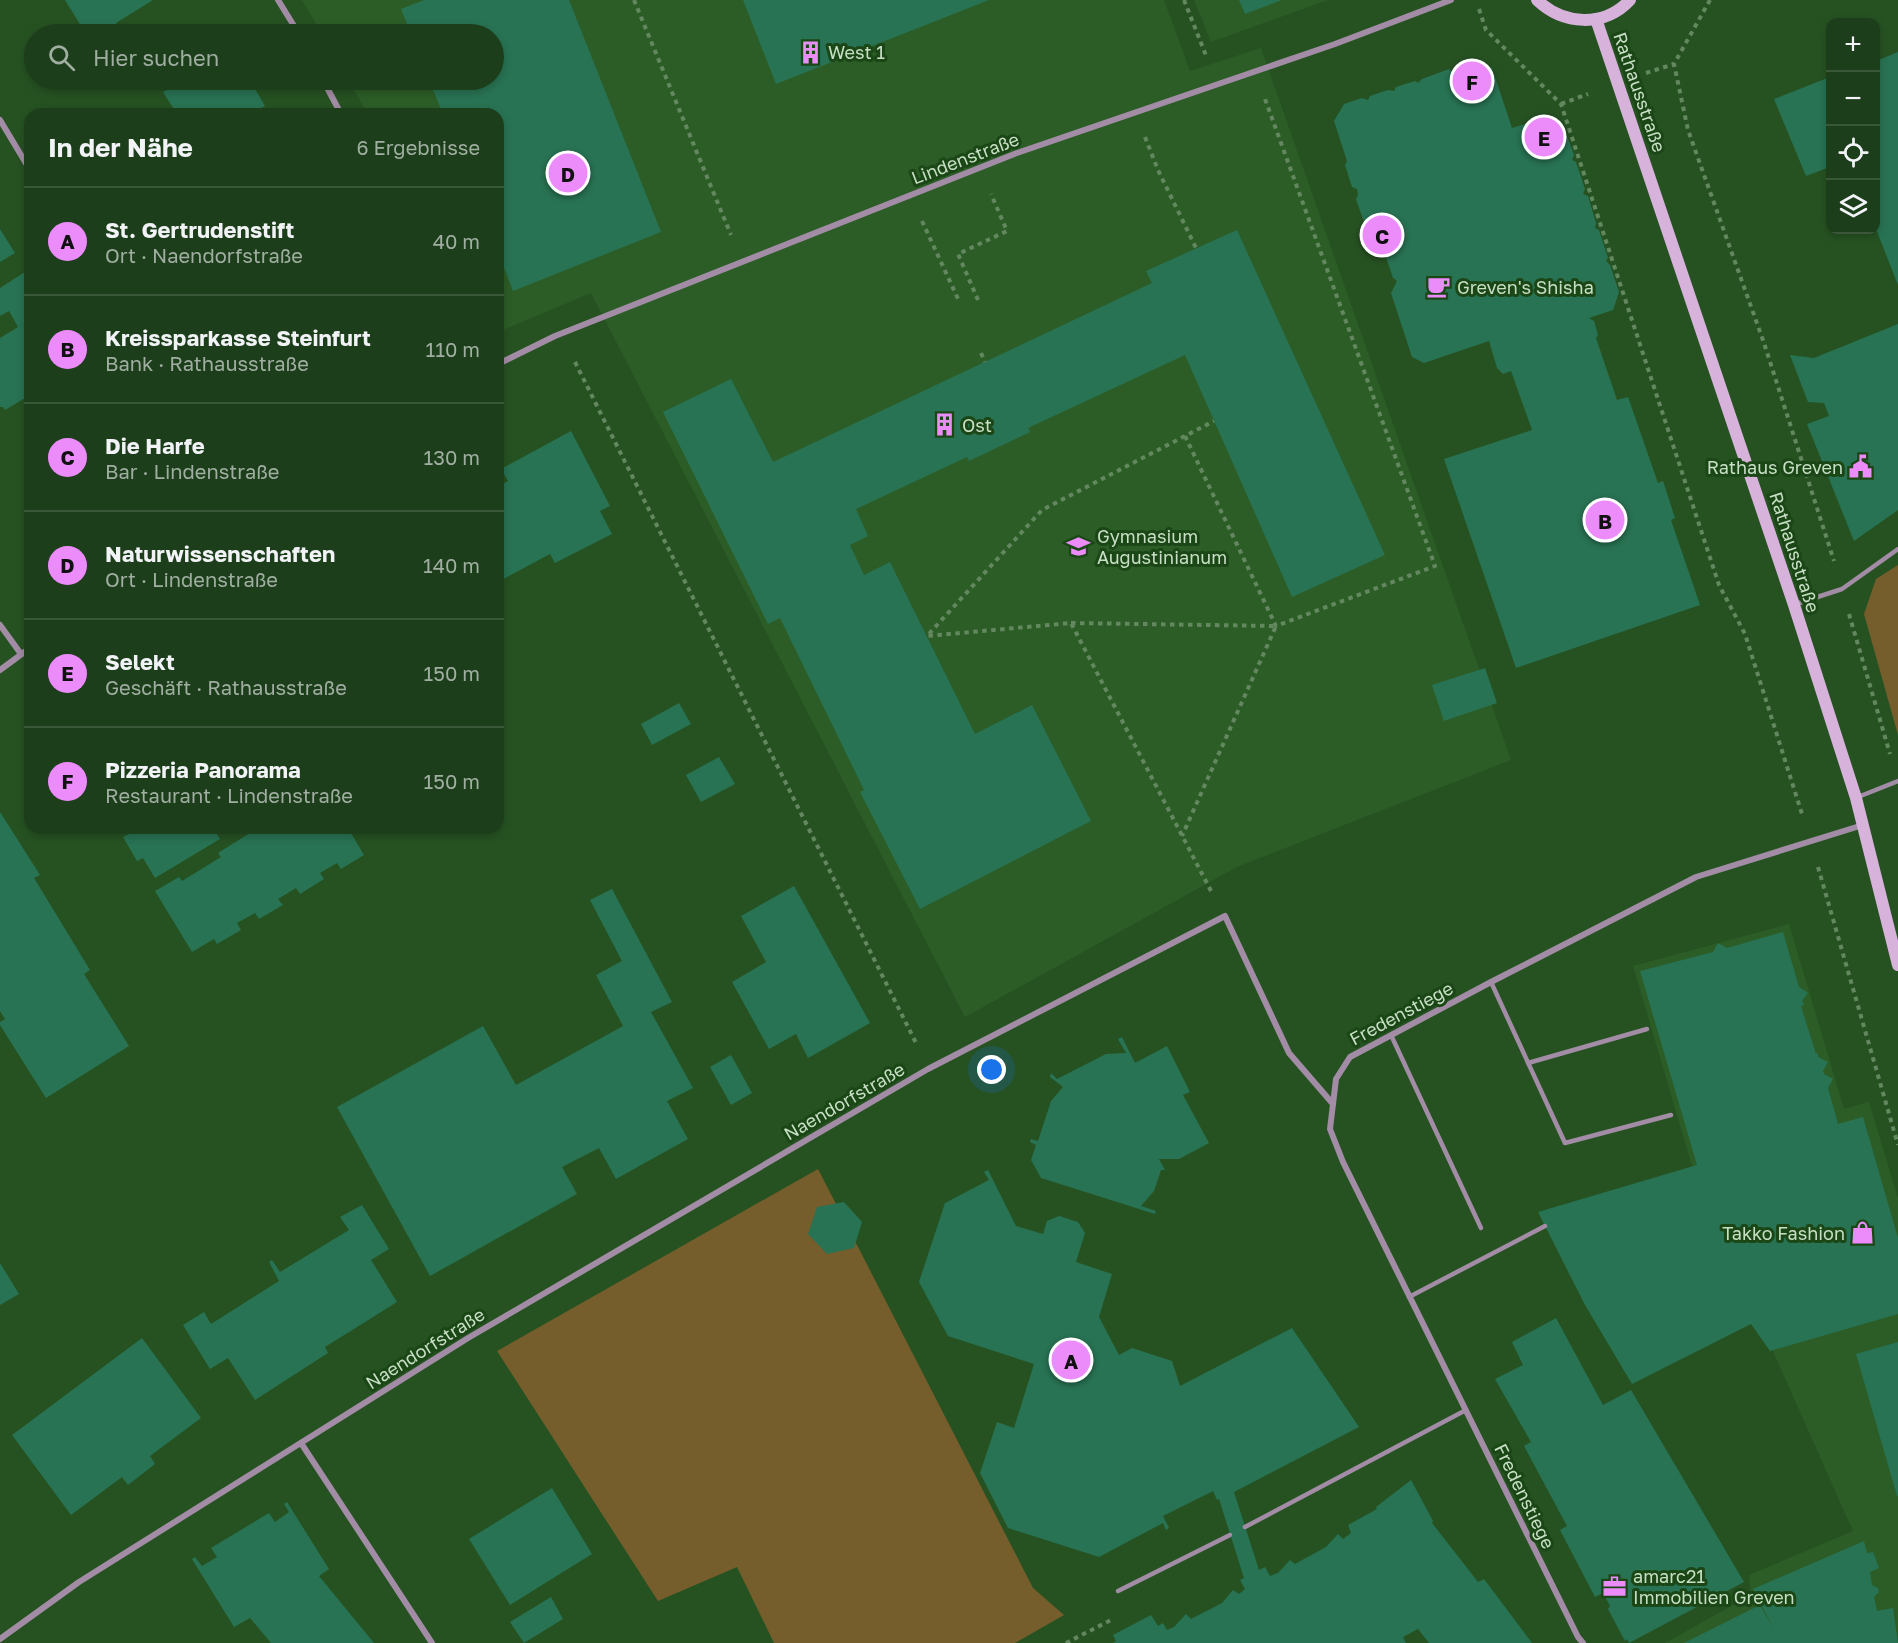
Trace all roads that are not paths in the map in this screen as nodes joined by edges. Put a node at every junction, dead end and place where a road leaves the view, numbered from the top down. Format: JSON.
{"nodes":[{"id":1,"x":278,"y":0,"type":"edge"},
{"id":2,"x":1451,"y":0,"type":"edge"},
{"id":3,"x":1537,"y":0,"type":"edge"},
{"id":4,"x":1630,"y":0,"type":"edge"},
{"id":5,"x":1596,"y":20,"type":"junction"},
{"id":6,"x":293,"y":24,"type":"edge"},
{"id":7,"x":328,"y":90,"type":"edge"},
{"id":8,"x":338,"y":108,"type":"edge"},
{"id":9,"x":0,"y":120,"type":"edge"},
{"id":10,"x":24,"y":160,"type":"edge"},
{"id":11,"x":504,"y":361,"type":"edge"},
{"id":12,"x":1898,"y":549,"type":"edge"},
{"id":13,"x":1794,"y":605,"type":"junction"},
{"id":14,"x":0,"y":625,"type":"edge"},
{"id":15,"x":24,"y":652,"type":"edge"},
{"id":16,"x":21,"y":654,"type":"junction"},
{"id":17,"x":0,"y":670,"type":"edge"},
{"id":18,"x":1898,"y":781,"type":"edge"},
{"id":19,"x":1856,"y":798,"type":"junction"},
{"id":20,"x":1864,"y":825,"type":"junction"},
{"id":21,"x":1898,"y":965,"type":"edge"},
{"id":22,"x":1491,"y":982,"type":"junction"},
{"id":23,"x":1647,"y":1029,"type":"dead end"},
{"id":24,"x":1391,"y":1035,"type":"junction"},
{"id":25,"x":1528,"y":1064,"type":"junction"},
{"id":26,"x":1333,"y":1104,"type":"junction"},
{"id":27,"x":1671,"y":1115,"type":"dead end"},
{"id":28,"x":1545,"y":1226,"type":"dead end"},
{"id":29,"x":1481,"y":1228,"type":"dead end"},
{"id":30,"x":1409,"y":1298,"type":"junction"},
{"id":31,"x":1466,"y":1410,"type":"junction"},
{"id":32,"x":301,"y":1443,"type":"junction"},
{"id":33,"x":1245,"y":1527,"type":"dead end"},
{"id":34,"x":1230,"y":1535,"type":"dead end"},
{"id":35,"x":1118,"y":1591,"type":"road end"},
{"id":36,"x":0,"y":1639,"type":"edge"},
{"id":37,"x":432,"y":1643,"type":"edge"},
{"id":38,"x":1583,"y":1643,"type":"edge"}],
"edges":[{"from":1,"to":6,"type":"street"},
{"from":2,"to":11,"type":"street","name":"Lindenstraße"},
{"from":3,"to":5,"type":"street"},
{"from":4,"to":5,"type":"street"},
{"from":5,"to":13,"type":"street","name":"Rathausstraße"},
{"from":7,"to":8,"type":"street"},
{"from":9,"to":10,"type":"street"},
{"from":12,"to":13,"type":"lane"},
{"from":13,"to":19,"type":"street","name":"Rathausstraße"},
{"from":14,"to":16,"type":"street"},
{"from":15,"to":16,"type":"street"},
{"from":16,"to":17,"type":"street"},
{"from":18,"to":19,"type":"lane"},
{"from":19,"to":20,"type":"street","name":"Rathausstraße"},
{"from":20,"to":21,"type":"street","name":"Rathausstraße"},
{"from":20,"to":22,"type":"street","name":"Fredenstiege"},
{"from":22,"to":24,"type":"street","name":"Fredenstiege"},
{"from":22,"to":25,"type":"lane"},
{"from":23,"to":25,"type":"lane"},
{"from":24,"to":26,"type":"street","name":"Fredenstiege"},
{"from":24,"to":29,"type":"lane"},
{"from":25,"to":27,"type":"lane"},
{"from":26,"to":30,"type":"street","name":"Fredenstiege"},
{"from":26,"to":32,"type":"street","name":"Naendorfstraße"},
{"from":28,"to":30,"type":"lane"},
{"from":30,"to":31,"type":"street","name":"Fredenstiege"},
{"from":31,"to":33,"type":"lane"},
{"from":31,"to":38,"type":"street","name":"Fredenstiege"},
{"from":32,"to":36,"type":"street","name":"Naendorfstraße"},
{"from":32,"to":37,"type":"street"},
{"from":34,"to":35,"type":"lane"}]}
